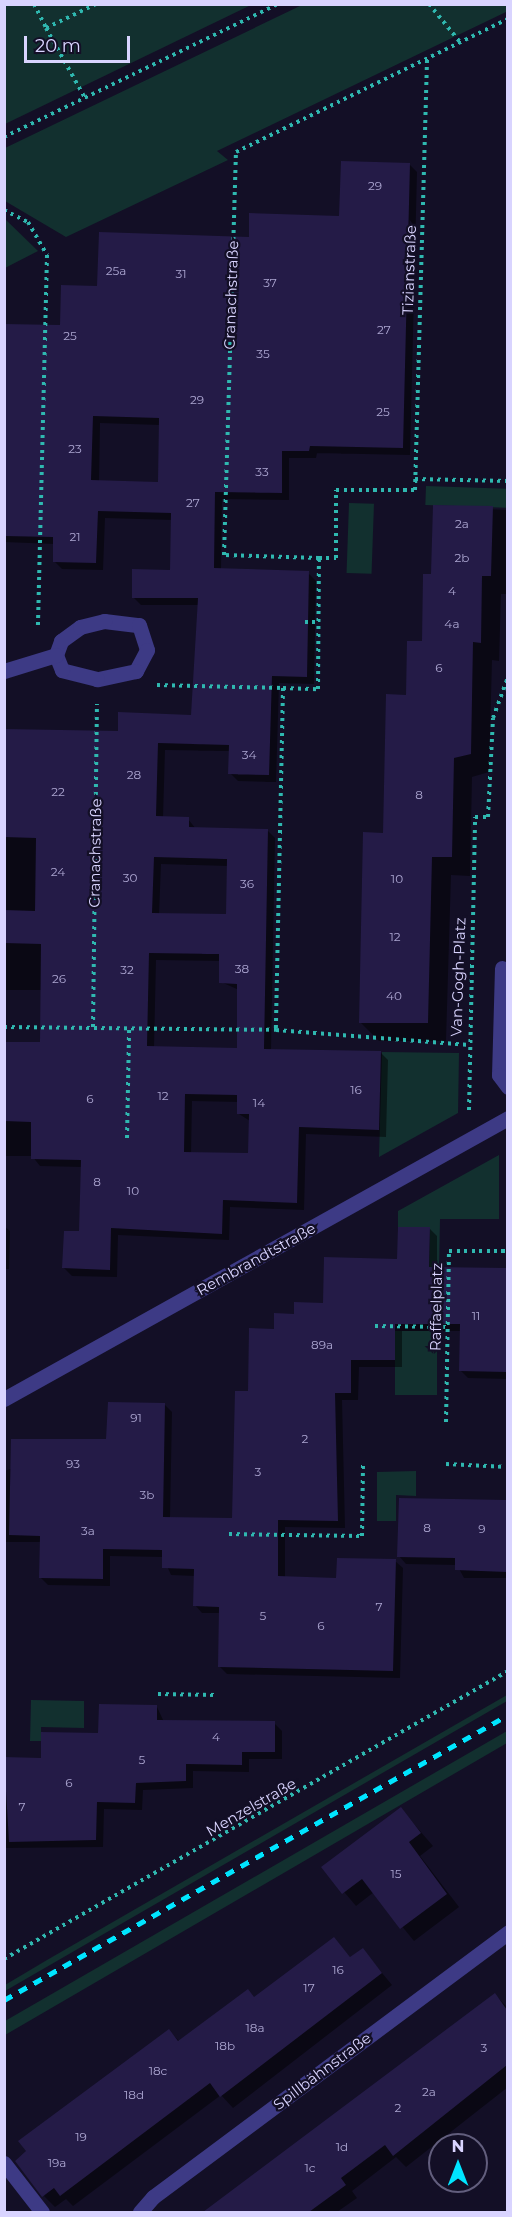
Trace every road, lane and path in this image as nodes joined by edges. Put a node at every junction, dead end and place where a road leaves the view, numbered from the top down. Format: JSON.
{"nodes":[{"id":1,"x":34,"y":4,"type":"edge"},
{"id":2,"x":96,"y":4,"type":"edge"},
{"id":3,"x":278,"y":4,"type":"edge"},
{"id":4,"x":429,"y":4,"type":"edge"},
{"id":5,"x":507,"y":19,"type":"edge"},
{"id":6,"x":46,"y":28,"type":"junction"},
{"id":7,"x":460,"y":42,"type":"junction"},
{"id":8,"x":427,"y":59,"type":"junction"},
{"id":9,"x":85,"y":98,"type":"junction"},
{"id":10,"x":4,"y":137,"type":"edge"},
{"id":11,"x":4,"y":210,"type":"edge"},
{"id":12,"x":415,"y":479,"type":"junction"},
{"id":13,"x":507,"y":481,"type":"edge"},
{"id":14,"x":319,"y":558,"type":"junction"},
{"id":15,"x":305,"y":622,"type":"dead end"},
{"id":16,"x":320,"y":622,"type":"junction"},
{"id":17,"x":57,"y":655,"type":"junction"},
{"id":18,"x":37,"y":658,"type":"junction"},
{"id":19,"x":4,"y":671,"type":"edge"},
{"id":20,"x":136,"y":671,"type":"junction"},
{"id":21,"x":507,"y":677,"type":"edge"},
{"id":22,"x":97,"y":679,"type":"junction"},
{"id":23,"x":283,"y":688,"type":"junction"},
{"id":24,"x":502,"y":968,"type":"dead end"},
{"id":25,"x":4,"y":1028,"type":"edge"},
{"id":26,"x":93,"y":1028,"type":"junction"},
{"id":27,"x":129,"y":1029,"type":"junction"},
{"id":28,"x":276,"y":1030,"type":"junction"},
{"id":29,"x":469,"y":1045,"type":"junction"},
{"id":30,"x":507,"y":1087,"type":"edge"},
{"id":31,"x":507,"y":1118,"type":"edge"},
{"id":32,"x":127,"y":1138,"type":"dead end"},
{"id":33,"x":469,"y":1139,"type":"junction"},
{"id":34,"x":507,"y":1251,"type":"edge"},
{"id":35,"x":375,"y":1326,"type":"dead end"},
{"id":36,"x":448,"y":1327,"type":"junction"},
{"id":37,"x":4,"y":1399,"type":"edge"},
{"id":38,"x":446,"y":1422,"type":"dead end"},
{"id":39,"x":363,"y":1464,"type":"dead end"},
{"id":40,"x":446,"y":1464,"type":"dead end"},
{"id":41,"x":507,"y":1467,"type":"edge"},
{"id":42,"x":229,"y":1534,"type":"dead end"},
{"id":43,"x":507,"y":1671,"type":"edge"},
{"id":44,"x":158,"y":1694,"type":"dead end"},
{"id":45,"x":216,"y":1695,"type":"dead end"},
{"id":46,"x":507,"y":1932,"type":"edge"},
{"id":47,"x":4,"y":1959,"type":"edge"},
{"id":48,"x":4,"y":2163,"type":"edge"},
{"id":49,"x":42,"y":2212,"type":"edge"},
{"id":50,"x":140,"y":2212,"type":"edge"}],
"edges":[{"from":1,"to":6,"type":"path"},
{"from":2,"to":6,"type":"path"},
{"from":3,"to":9,"type":"path"},
{"from":4,"to":7,"type":"path"},
{"from":5,"to":7,"type":"path"},
{"from":6,"to":9,"type":"path"},
{"from":7,"to":8,"type":"path"},
{"from":8,"to":12,"type":"path","name":"Tizianstraße"},
{"from":8,"to":14,"type":"path","name":"Cranachstraße"},
{"from":9,"to":10,"type":"path"},
{"from":11,"to":18,"type":"path"},
{"from":12,"to":13,"type":"path"},
{"from":12,"to":14,"type":"path"},
{"from":14,"to":16,"type":"path"},
{"from":15,"to":16,"type":"path"},
{"from":16,"to":23,"type":"path"},
{"from":17,"to":18,"type":"street"},
{"from":17,"to":20,"type":"street"},
{"from":17,"to":22,"type":"street"},
{"from":18,"to":19,"type":"street"},
{"from":20,"to":22,"type":"street"},
{"from":20,"to":23,"type":"path"},
{"from":21,"to":29,"type":"path","name":"Van-Gogh-Platz"},
{"from":22,"to":26,"type":"path","name":"Cranachstraße"},
{"from":23,"to":28,"type":"path"},
{"from":24,"to":30,"type":"street"},
{"from":25,"to":26,"type":"path"},
{"from":26,"to":27,"type":"path"},
{"from":27,"to":28,"type":"path"},
{"from":27,"to":32,"type":"path"},
{"from":28,"to":29,"type":"path"},
{"from":29,"to":33,"type":"path","name":"Van-Gogh-Platz"},
{"from":31,"to":33,"type":"street","name":"Rembrandtstraße"},
{"from":33,"to":37,"type":"street","name":"Rembrandtstraße"},
{"from":34,"to":36,"type":"path","name":"Raffaelplatz"},
{"from":35,"to":36,"type":"path"},
{"from":36,"to":38,"type":"path","name":"Raffaelplatz"},
{"from":39,"to":42,"type":"path"},
{"from":40,"to":41,"type":"path"},
{"from":43,"to":47,"type":"path","name":"Menzelstraße"},
{"from":44,"to":45,"type":"path"},
{"from":46,"to":50,"type":"street","name":"Spillbähnstraße"},
{"from":48,"to":49,"type":"street"}]}
